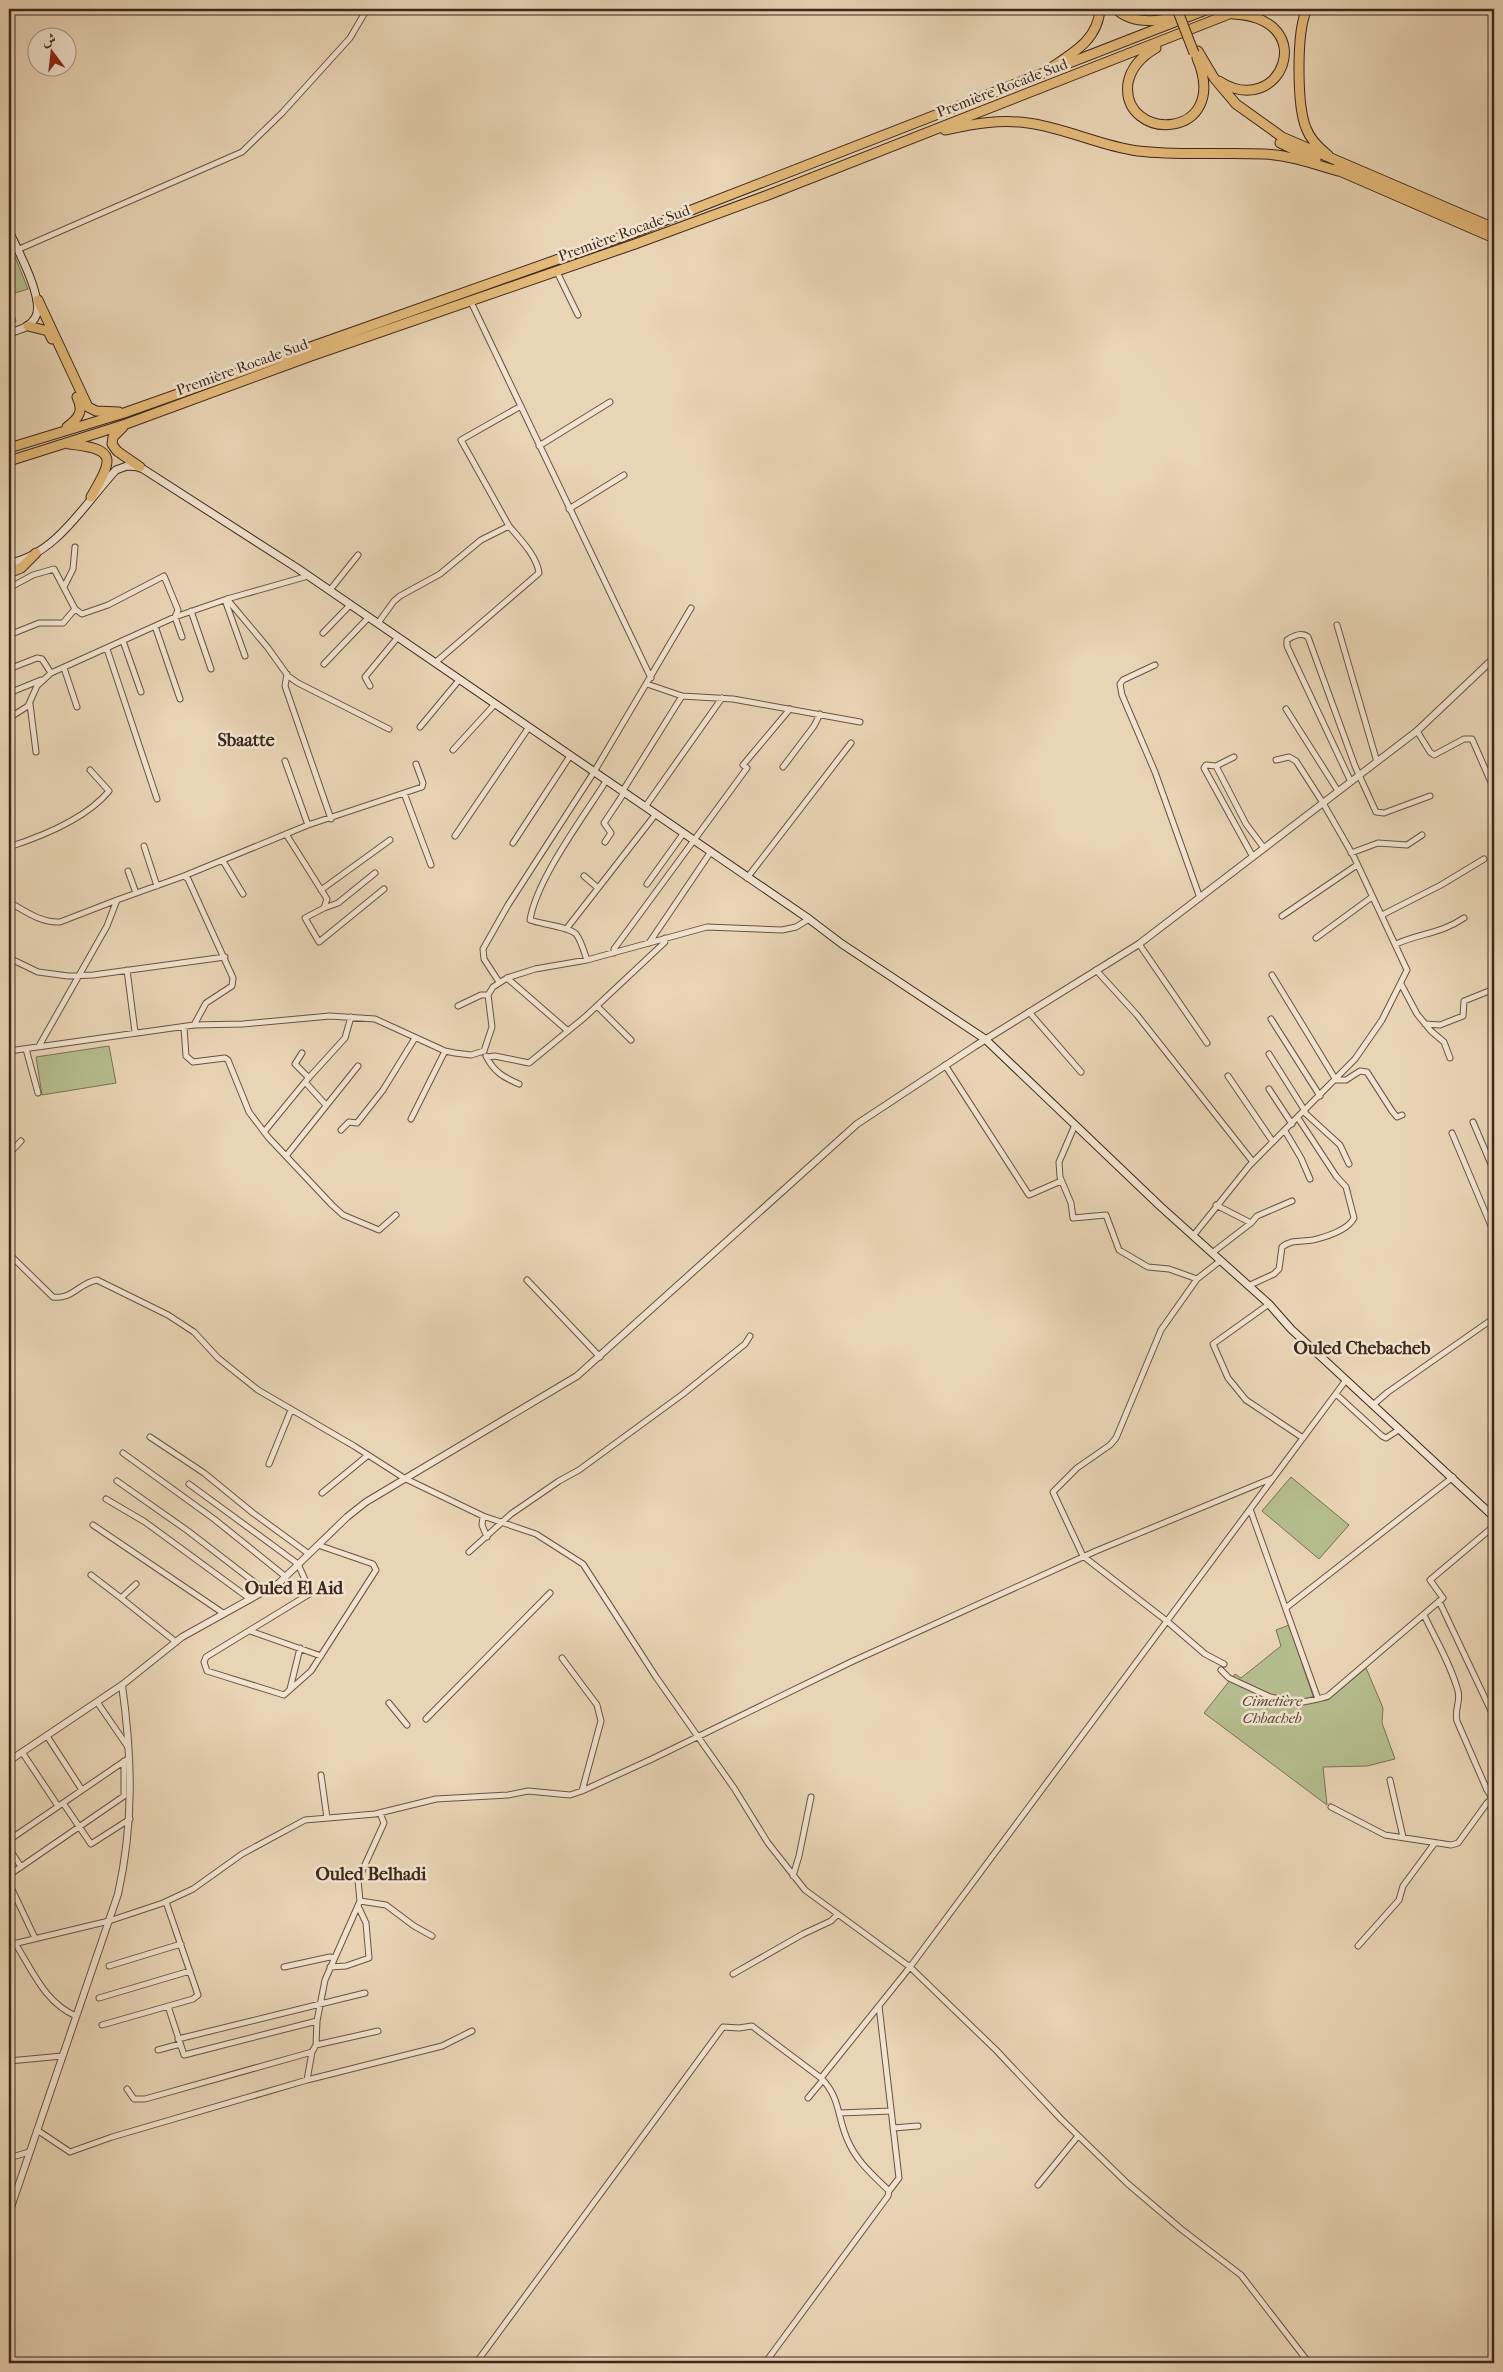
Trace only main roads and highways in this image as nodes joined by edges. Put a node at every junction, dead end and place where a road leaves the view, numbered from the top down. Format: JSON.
{"nodes":[{"id":1,"x":1100,"y":9,"type":"edge"},
{"id":2,"x":1116,"y":9,"type":"edge"},
{"id":3,"x":1177,"y":9,"type":"edge"},
{"id":4,"x":1182,"y":9,"type":"edge"},
{"id":5,"x":1242,"y":9,"type":"edge"},
{"id":6,"x":1306,"y":9,"type":"edge"},
{"id":7,"x":1203,"y":10,"type":"edge"},
{"id":8,"x":1228,"y":14,"type":"junction"},
{"id":9,"x":1170,"y":38,"type":"junction"},
{"id":10,"x":1196,"y":52,"type":"junction"},
{"id":11,"x":1201,"y":68,"type":"junction"},
{"id":12,"x":1048,"y":70,"type":"junction"},
{"id":13,"x":1214,"y":78,"type":"junction"},
{"id":14,"x":915,"y":137,"type":"junction"},
{"id":15,"x":1338,"y":166,"type":"junction"},
{"id":16,"x":1494,"y":228,"type":"edge"},
{"id":17,"x":9,"y":232,"type":"edge"},
{"id":18,"x":1494,"y":238,"type":"edge"},
{"id":19,"x":38,"y":300,"type":"junction"},
{"id":20,"x":28,"y":326,"type":"junction"},
{"id":21,"x":9,"y":333,"type":"edge"},
{"id":22,"x":124,"y":413,"type":"junction"},
{"id":23,"x":126,"y":424,"type":"junction"},
{"id":24,"x":60,"y":432,"type":"junction"},
{"id":25,"x":63,"y":444,"type":"junction"},
{"id":26,"x":9,"y":448,"type":"edge"},
{"id":27,"x":9,"y":461,"type":"edge"},
{"id":28,"x":140,"y":466,"type":"junction"},
{"id":29,"x":91,"y":497,"type":"junction"},
{"id":30,"x":36,"y":554,"type":"junction"},
{"id":31,"x":9,"y":563,"type":"edge"},
{"id":32,"x":9,"y":573,"type":"edge"},
{"id":33,"x":1494,"y":1517,"type":"edge"}],
"edges":[{"from":1,"to":12,"type":"highway"},
{"from":2,"to":7,"type":"highway"},
{"from":3,"to":10,"type":"highway","bridge":true},
{"from":4,"to":10,"type":"highway"},
{"from":5,"to":8,"type":"highway","name":"Première Rocade Sud"},
{"from":6,"to":15,"type":"highway"},
{"from":7,"to":12,"type":"highway","name":"Première Rocade Sud"},
{"from":8,"to":9,"type":"highway","name":"Première Rocade Sud"},
{"from":8,"to":13,"type":"highway"},
{"from":9,"to":11,"type":"highway"},
{"from":9,"to":14,"type":"highway","name":"Première Rocade Sud"},
{"from":10,"to":11,"type":"highway"},
{"from":10,"to":13,"type":"highway"},
{"from":11,"to":15,"type":"highway"},
{"from":12,"to":22,"type":"highway","name":"Première Rocade Sud"},
{"from":13,"to":15,"type":"highway"},
{"from":14,"to":15,"type":"highway"},
{"from":14,"to":23,"type":"highway","name":"Première Rocade Sud"},
{"from":15,"to":16,"type":"highway"},
{"from":15,"to":18,"type":"highway"},
{"from":17,"to":19,"type":"main road"},
{"from":19,"to":20,"type":"main road"},
{"from":19,"to":22,"type":"highway"},
{"from":20,"to":21,"type":"main road"},
{"from":20,"to":24,"type":"highway"},
{"from":22,"to":24,"type":"highway","name":"Première Rocade Sud"},
{"from":23,"to":25,"type":"highway","name":"Première Rocade Sud"},
{"from":23,"to":28,"type":"highway"},
{"from":24,"to":26,"type":"highway","name":"Première Rocade Sud"},
{"from":25,"to":27,"type":"highway","name":"Première Rocade Sud"},
{"from":25,"to":29,"type":"highway"},
{"from":28,"to":29,"type":"main road"},
{"from":28,"to":33,"type":"main road"},
{"from":29,"to":30,"type":"main road"},
{"from":30,"to":31,"type":"main road"},
{"from":30,"to":32,"type":"highway"}]}
